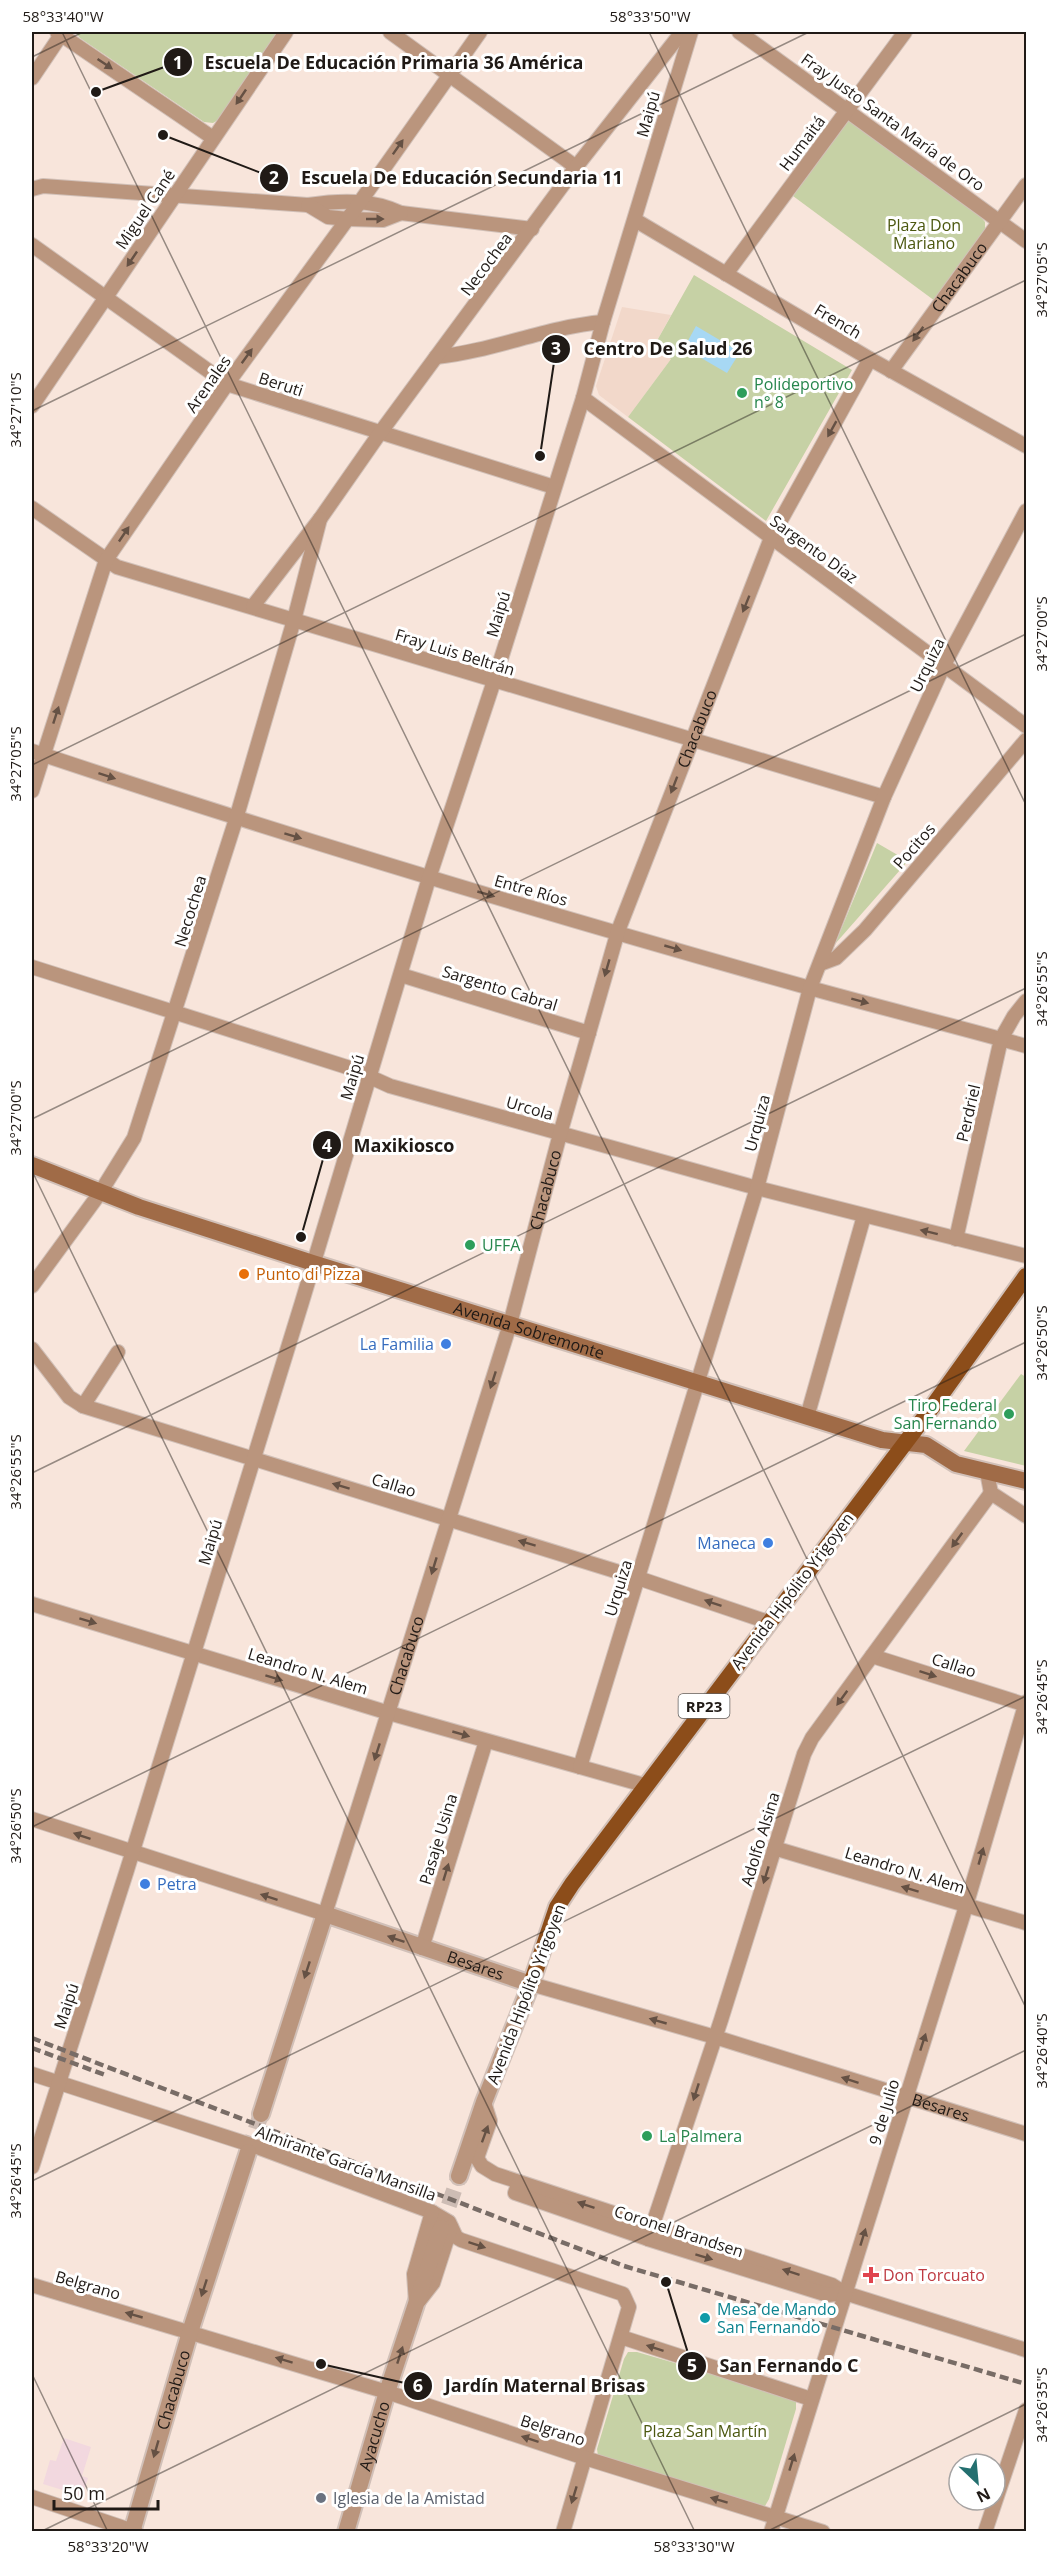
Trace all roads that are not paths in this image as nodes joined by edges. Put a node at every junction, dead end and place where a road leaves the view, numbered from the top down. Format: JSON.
{"nodes":[{"id":1,"x":286,"y":32,"type":"edge"},
{"id":2,"x":390,"y":32,"type":"edge"},
{"id":3,"x":480,"y":32,"type":"edge"},
{"id":4,"x":682,"y":32,"type":"edge"},
{"id":5,"x":691,"y":32,"type":"edge"},
{"id":6,"x":739,"y":32,"type":"edge"},
{"id":7,"x":905,"y":32,"type":"edge"},
{"id":8,"x":60,"y":33,"type":"edge"},
{"id":9,"x":448,"y":75,"type":"junction"},
{"id":10,"x":32,"y":78,"type":"edge"},
{"id":11,"x":848,"y":109,"type":"junction"},
{"id":12,"x":213,"y":138,"type":"junction"},
{"id":13,"x":576,"y":167,"type":"junction"},
{"id":14,"x":1026,"y":185,"type":"edge"},
{"id":15,"x":36,"y":186,"type":"edge"},
{"id":16,"x":175,"y":195,"type":"junction"},
{"id":17,"x":360,"y":202,"type":"junction"},
{"id":18,"x":308,"y":205,"type":"junction"},
{"id":19,"x":401,"y":213,"type":"junction"},
{"id":20,"x":348,"y":219,"type":"junction"},
{"id":21,"x":635,"y":220,"type":"junction"},
{"id":22,"x":1001,"y":221,"type":"junction"},
{"id":23,"x":532,"y":229,"type":"junction"},
{"id":24,"x":1026,"y":241,"type":"edge"},
{"id":25,"x":32,"y":245,"type":"edge"},
{"id":26,"x":726,"y":274,"type":"junction"},
{"id":27,"x":105,"y":297,"type":"junction"},
{"id":28,"x":603,"y":322,"type":"junction"},
{"id":29,"x":436,"y":357,"type":"junction"},
{"id":30,"x":870,"y":359,"type":"junction"},
{"id":31,"x":891,"y":371,"type":"junction"},
{"id":32,"x":227,"y":384,"type":"junction"},
{"id":33,"x":583,"y":398,"type":"junction"},
{"id":34,"x":32,"y":406,"type":"edge"},
{"id":35,"x":380,"y":432,"type":"junction"},
{"id":36,"x":1026,"y":446,"type":"edge"},
{"id":37,"x":554,"y":487,"type":"junction"},
{"id":38,"x":32,"y":508,"type":"edge"},
{"id":39,"x":1026,"y":511,"type":"edge"},
{"id":40,"x":320,"y":519,"type":"junction"},
{"id":41,"x":771,"y":538,"type":"junction"},
{"id":42,"x":106,"y":560,"type":"junction"},
{"id":43,"x":253,"y":606,"type":"junction"},
{"id":44,"x":294,"y":620,"type":"junction"},
{"id":45,"x":944,"y":665,"type":"junction"},
{"id":46,"x":494,"y":681,"type":"junction"},
{"id":47,"x":1026,"y":726,"type":"edge"},
{"id":48,"x":692,"y":739,"type":"junction"},
{"id":49,"x":1026,"y":740,"type":"edge"},
{"id":50,"x":37,"y":753,"type":"edge"},
{"id":51,"x":32,"y":791,"type":"edge"},
{"id":52,"x":884,"y":797,"type":"junction"},
{"id":53,"x":236,"y":819,"type":"junction"},
{"id":54,"x":429,"y":878,"type":"junction"},
{"id":55,"x":618,"y":932,"type":"junction"},
{"id":56,"x":820,"y":964,"type":"junction"},
{"id":57,"x":32,"y":967,"type":"edge"},
{"id":58,"x":401,"y":975,"type":"junction"},
{"id":59,"x":810,"y":988,"type":"junction"},
{"id":60,"x":1026,"y":1001,"type":"edge"},
{"id":61,"x":176,"y":1012,"type":"junction"},
{"id":62,"x":589,"y":1032,"type":"junction"},
{"id":63,"x":1001,"y":1039,"type":"junction"},
{"id":64,"x":1026,"y":1046,"type":"edge"},
{"id":65,"x":369,"y":1076,"type":"junction"},
{"id":66,"x":560,"y":1134,"type":"junction"},
{"id":67,"x":32,"y":1166,"type":"edge"},
{"id":68,"x":757,"y":1188,"type":"junction"},
{"id":69,"x":100,"y":1193,"type":"junction"},
{"id":70,"x":864,"y":1216,"type":"junction"},
{"id":71,"x":956,"y":1239,"type":"junction"},
{"id":72,"x":1026,"y":1256,"type":"edge"},
{"id":73,"x":313,"y":1263,"type":"junction"},
{"id":74,"x":1026,"y":1276,"type":"edge"},
{"id":75,"x":32,"y":1286,"type":"edge"},
{"id":76,"x":510,"y":1324,"type":"junction"},
{"id":77,"x":32,"y":1350,"type":"edge"},
{"id":78,"x":118,"y":1352,"type":"dead end"},
{"id":79,"x":698,"y":1383,"type":"junction"},
{"id":80,"x":83,"y":1406,"type":"junction"},
{"id":81,"x":807,"y":1417,"type":"junction"},
{"id":82,"x":903,"y":1443,"type":"junction"},
{"id":83,"x":253,"y":1459,"type":"junction"},
{"id":84,"x":987,"y":1472,"type":"junction"},
{"id":85,"x":1026,"y":1481,"type":"edge"},
{"id":86,"x":991,"y":1493,"type":"junction"},
{"id":87,"x":1026,"y":1516,"type":"edge"},
{"id":88,"x":448,"y":1519,"type":"junction"},
{"id":89,"x":638,"y":1578,"type":"junction"},
{"id":90,"x":32,"y":1604,"type":"edge"},
{"id":91,"x":768,"y":1622,"type":"junction"},
{"id":92,"x":193,"y":1653,"type":"junction"},
{"id":93,"x":872,"y":1656,"type":"junction"},
{"id":94,"x":1026,"y":1704,"type":"edge"},
{"id":95,"x":389,"y":1713,"type":"junction"},
{"id":96,"x":486,"y":1741,"type":"junction"},
{"id":97,"x":580,"y":1767,"type":"junction"},
{"id":98,"x":644,"y":1785,"type":"junction"},
{"id":99,"x":32,"y":1819,"type":"edge"},
{"id":100,"x":774,"y":1848,"type":"junction"},
{"id":101,"x":132,"y":1853,"type":"junction"},
{"id":102,"x":966,"y":1906,"type":"junction"},
{"id":103,"x":325,"y":1914,"type":"junction"},
{"id":104,"x":1026,"y":1923,"type":"edge"},
{"id":105,"x":422,"y":1948,"type":"junction"},
{"id":106,"x":531,"y":1984,"type":"junction"},
{"id":107,"x":715,"y":2037,"type":"junction"},
{"id":108,"x":32,"y":2074,"type":"edge"},
{"id":109,"x":60,"y":2082,"type":"junction"},
{"id":110,"x":906,"y":2097,"type":"junction"},
{"id":111,"x":484,"y":2102,"type":"junction"},
{"id":112,"x":261,"y":2114,"type":"tunnel mouth"},
{"id":113,"x":1026,"y":2134,"type":"edge"},
{"id":114,"x":253,"y":2150,"type":"junction"},
{"id":115,"x":32,"y":2167,"type":"edge"},
{"id":116,"x":459,"y":2176,"type":"tunnel mouth"},
{"id":117,"x":432,"y":2212,"type":"junction"},
{"id":118,"x":446,"y":2228,"type":"junction"},
{"id":119,"x":650,"y":2233,"type":"junction"},
{"id":120,"x":32,"y":2285,"type":"edge"},
{"id":121,"x":845,"y":2293,"type":"junction"},
{"id":122,"x":416,"y":2305,"type":"junction"},
{"id":123,"x":190,"y":2332,"type":"junction"},
{"id":124,"x":621,"y":2337,"type":"junction"},
{"id":125,"x":1026,"y":2350,"type":"edge"},
{"id":126,"x":387,"y":2392,"type":"junction"},
{"id":127,"x":811,"y":2399,"type":"junction"},
{"id":128,"x":1026,"y":2410,"type":"edge"},
{"id":129,"x":585,"y":2458,"type":"junction"},
{"id":130,"x":32,"y":2497,"type":"edge"},
{"id":131,"x":775,"y":2518,"type":"junction"},
{"id":132,"x":134,"y":2531,"type":"edge"},
{"id":133,"x":346,"y":2532,"type":"edge"},
{"id":134,"x":562,"y":2532,"type":"edge"},
{"id":135,"x":771,"y":2532,"type":"edge"},
{"id":136,"x":823,"y":2532,"type":"edge"},
{"id":137,"x":985,"y":2532,"type":"edge"}],
"edges":[{"from":1,"to":12,"type":"street","name":"Miguel Cané","one_way":true},
{"from":2,"to":9,"type":"street"},
{"from":3,"to":9,"type":"street","name":"Arenales"},
{"from":4,"to":13,"type":"street","name":"Necochea"},
{"from":5,"to":21,"type":"street","name":"Maipú"},
{"from":6,"to":11,"type":"street","name":"Fray Justo Santa María de Oro"},
{"from":7,"to":11,"type":"street","name":"Humaitá"},
{"from":8,"to":10,"type":"street"},
{"from":8,"to":12,"type":"street","one_way":true},
{"from":9,"to":13,"type":"street"},
{"from":17,"to":9,"type":"street","name":"Arenales","one_way":true},
{"from":11,"to":22,"type":"street","name":"Fray Justo Santa María de Oro"},
{"from":11,"to":26,"type":"street","name":"Humaitá"},
{"from":12,"to":16,"type":"street","name":"Miguel Cané"},
{"from":13,"to":23,"type":"street","name":"Necochea"},
{"from":14,"to":22,"type":"street","name":"Chacabuco"},
{"from":15,"to":16,"type":"street"},
{"from":16,"to":18,"type":"street"},
{"from":16,"to":27,"type":"street","name":"Miguel Cané","one_way":true},
{"from":17,"to":18,"type":"street"},
{"from":17,"to":19,"type":"street"},
{"from":17,"to":20,"type":"street","name":"Arenales"},
{"from":18,"to":20,"type":"street"},
{"from":20,"to":19,"type":"street","one_way":true},
{"from":19,"to":23,"type":"street"},
{"from":32,"to":20,"type":"street","name":"Arenales","one_way":true},
{"from":21,"to":26,"type":"street","name":"French"},
{"from":21,"to":28,"type":"street","name":"Maipú"},
{"from":22,"to":24,"type":"street","name":"Fray Justo Santa María de Oro"},
{"from":22,"to":31,"type":"street","name":"Chacabuco","one_way":true},
{"from":23,"to":29,"type":"street","name":"Necochea"},
{"from":25,"to":27,"type":"street","name":"Beruti"},
{"from":26,"to":30,"type":"street","name":"French"},
{"from":27,"to":32,"type":"street","name":"Beruti"},
{"from":27,"to":34,"type":"street","name":"Miguel Cané"},
{"from":28,"to":29,"type":"street"},
{"from":28,"to":33,"type":"street","name":"Maipú"},
{"from":29,"to":35,"type":"street","name":"Necochea"},
{"from":30,"to":31,"type":"street","name":"French"},
{"from":30,"to":41,"type":"street","name":"Chacabuco","one_way":true},
{"from":31,"to":36,"type":"street","name":"French"},
{"from":32,"to":35,"type":"street","name":"Beruti"},
{"from":42,"to":32,"type":"street","name":"Arenales","one_way":true},
{"from":33,"to":37,"type":"street","name":"Maipú"},
{"from":33,"to":41,"type":"street","name":"Sargento Díaz"},
{"from":35,"to":37,"type":"street","name":"Beruti"},
{"from":35,"to":40,"type":"street","name":"Necochea"},
{"from":37,"to":46,"type":"street","name":"Maipú"},
{"from":38,"to":42,"type":"street","name":"Fray Luis Beltrán"},
{"from":39,"to":45,"type":"street","name":"Urquiza"},
{"from":40,"to":43,"type":"street","name":"Necochea"},
{"from":40,"to":44,"type":"street","name":"Necochea"},
{"from":41,"to":45,"type":"street","name":"Sargento Díaz"},
{"from":41,"to":48,"type":"street","name":"Chacabuco","one_way":true},
{"from":42,"to":43,"type":"street","name":"Fray Luis Beltrán"},
{"from":50,"to":42,"type":"street","name":"Arenales","one_way":true},
{"from":43,"to":44,"type":"street","name":"Fray Luis Beltrán"},
{"from":44,"to":46,"type":"street","name":"Fray Luis Beltrán"},
{"from":44,"to":53,"type":"street","name":"Necochea"},
{"from":45,"to":47,"type":"street","name":"Sargento Díaz"},
{"from":45,"to":52,"type":"street","name":"Urquiza"},
{"from":46,"to":48,"type":"street","name":"Fray Luis Beltrán"},
{"from":46,"to":54,"type":"street","name":"Maipú"},
{"from":48,"to":52,"type":"street","name":"Fray Luis Beltrán"},
{"from":48,"to":55,"type":"street","name":"Chacabuco","one_way":true},
{"from":49,"to":56,"type":"street","name":"Pocitos"},
{"from":50,"to":51,"type":"street","name":"Arenales"},
{"from":50,"to":53,"type":"street","name":"Entre Ríos","one_way":true},
{"from":52,"to":56,"type":"street","name":"Urquiza"},
{"from":53,"to":54,"type":"street","name":"Entre Ríos","one_way":true},
{"from":53,"to":61,"type":"street","name":"Necochea"},
{"from":54,"to":55,"type":"street","name":"Entre Ríos","one_way":true},
{"from":54,"to":58,"type":"street","name":"Maipú"},
{"from":55,"to":59,"type":"street","name":"Entre Ríos","one_way":true},
{"from":55,"to":62,"type":"street","name":"Chacabuco","one_way":true},
{"from":56,"to":59,"type":"street","name":"Urquiza"},
{"from":57,"to":61,"type":"street","name":"Urcola"},
{"from":58,"to":62,"type":"street","name":"Sargento Cabral"},
{"from":58,"to":65,"type":"street","name":"Maipú"},
{"from":59,"to":63,"type":"street","name":"Entre Ríos","one_way":true},
{"from":59,"to":68,"type":"street","name":"Urquiza"},
{"from":60,"to":63,"type":"street","name":"Perdriel"},
{"from":61,"to":65,"type":"street","name":"Urcola"},
{"from":61,"to":69,"type":"street","name":"Necochea"},
{"from":62,"to":66,"type":"street","name":"Chacabuco"},
{"from":63,"to":64,"type":"street","name":"Entre Ríos"},
{"from":63,"to":71,"type":"street","name":"Perdriel"},
{"from":65,"to":66,"type":"street","name":"Urcola"},
{"from":65,"to":73,"type":"street","name":"Maipú"},
{"from":66,"to":68,"type":"street","name":"Urcola"},
{"from":66,"to":76,"type":"street","name":"Chacabuco"},
{"from":67,"to":69,"type":"main road","name":"Avenida Sobremonte"},
{"from":68,"to":70,"type":"street","name":"Urcola"},
{"from":68,"to":79,"type":"street","name":"Urquiza"},
{"from":69,"to":73,"type":"main road","name":"Avenida Sobremonte"},
{"from":69,"to":75,"type":"street","name":"Necochea"},
{"from":71,"to":70,"type":"street","name":"Urcola","one_way":true},
{"from":70,"to":81,"type":"street"},
{"from":71,"to":72,"type":"street","name":"Urcola"},
{"from":73,"to":76,"type":"main road","name":"Avenida Sobremonte"},
{"from":73,"to":83,"type":"street","name":"Maipú"},
{"from":74,"to":82,"type":"main road","name":"Avenida Hipólito Yrigoyen","number":"RP23"},
{"from":76,"to":79,"type":"main road","name":"Avenida Sobremonte"},
{"from":76,"to":88,"type":"street","name":"Chacabuco","one_way":true},
{"from":77,"to":80,"type":"street","name":"Callao"},
{"from":78,"to":80,"type":"street"},
{"from":79,"to":81,"type":"main road","name":"Avenida Sobremonte"},
{"from":79,"to":89,"type":"street","name":"Urquiza"},
{"from":80,"to":83,"type":"street","name":"Callao"},
{"from":81,"to":82,"type":"main road","name":"Avenida Sobremonte"},
{"from":82,"to":84,"type":"main road","name":"Avenida Sobremonte"},
{"from":82,"to":91,"type":"main road","name":"Avenida Hipólito Yrigoyen","number":"RP23"},
{"from":88,"to":83,"type":"street","name":"Callao","one_way":true},
{"from":83,"to":92,"type":"street","name":"Maipú"},
{"from":84,"to":85,"type":"main road","name":"Avenida Sobremonte"},
{"from":84,"to":86,"type":"street"},
{"from":86,"to":87,"type":"street"},
{"from":86,"to":93,"type":"street","name":"Adolfo Alsina","one_way":true},
{"from":89,"to":88,"type":"street","name":"Callao","one_way":true},
{"from":88,"to":95,"type":"street","name":"Chacabuco","one_way":true},
{"from":91,"to":89,"type":"street","name":"Callao","one_way":true},
{"from":89,"to":97,"type":"street","name":"Urquiza"},
{"from":90,"to":92,"type":"street","name":"Leandro N. Alem","one_way":true},
{"from":91,"to":98,"type":"main road","name":"Avenida Hipólito Yrigoyen","number":"RP23"},
{"from":92,"to":95,"type":"street","name":"Leandro N. Alem","one_way":true},
{"from":92,"to":101,"type":"street","name":"Maipú"},
{"from":93,"to":94,"type":"street","name":"Callao","one_way":true},
{"from":93,"to":100,"type":"street","name":"Adolfo Alsina","one_way":true},
{"from":102,"to":94,"type":"street","name":"9 de Julio","one_way":true},
{"from":95,"to":96,"type":"street","name":"Leandro N. Alem","one_way":true},
{"from":95,"to":103,"type":"street","name":"Chacabuco","one_way":true},
{"from":96,"to":97,"type":"street","name":"Leandro N. Alem"},
{"from":105,"to":96,"type":"street","name":"Pasaje Usina","one_way":true},
{"from":97,"to":98,"type":"street","name":"Leandro N. Alem"},
{"from":98,"to":106,"type":"main road","name":"Avenida Hipólito Yrigoyen","number":"RP23"},
{"from":101,"to":99,"type":"street","name":"Besares","one_way":true},
{"from":102,"to":100,"type":"street","name":"Leandro N. Alem","one_way":true},
{"from":100,"to":107,"type":"street","name":"Adolfo Alsina","one_way":true},
{"from":103,"to":101,"type":"street","name":"Besares","one_way":true},
{"from":101,"to":109,"type":"street","name":"Maipú"},
{"from":102,"to":104,"type":"street","name":"Leandro N. Alem"},
{"from":110,"to":102,"type":"street","name":"9 de Julio","one_way":true},
{"from":105,"to":103,"type":"street","name":"Besares","one_way":true},
{"from":103,"to":112,"type":"street","name":"Chacabuco","one_way":true},
{"from":105,"to":106,"type":"street","name":"Besares"},
{"from":107,"to":106,"type":"street","name":"Besares","one_way":true},
{"from":106,"to":111,"type":"street","name":"Avenida Hipólito Yrigoyen","number":"RP23"},
{"from":110,"to":107,"type":"street","name":"Besares","one_way":true},
{"from":107,"to":119,"type":"street","name":"Adolfo Alsina","one_way":true},
{"from":108,"to":109,"type":"street","name":"Almirante García Mansilla"},
{"from":109,"to":114,"type":"street","name":"Almirante García Mansilla"},
{"from":109,"to":115,"type":"street","name":"Maipú"},
{"from":110,"to":113,"type":"street","name":"Besares"},
{"from":121,"to":110,"type":"street","name":"9 de Julio","one_way":true},
{"from":111,"to":116,"type":"street","name":"Avenida Hipólito Yrigoyen","number":"RP23"},
{"from":119,"to":111,"type":"street","name":"Coronel Brandsen","one_way":true},
{"from":114,"to":117,"type":"street","name":"Almirante García Mansilla"},
{"from":114,"to":123,"type":"street","name":"Chacabuco","one_way":true},
{"from":117,"to":118,"type":"street","name":"Almirante García Mansilla"},
{"from":117,"to":122,"type":"street","name":"Ayacucho"},
{"from":118,"to":122,"type":"street"},
{"from":118,"to":124,"type":"street","name":"Almirante García Mansilla","one_way":true},
{"from":119,"to":121,"type":"street","name":"Coronel Brandsen"},
{"from":123,"to":120,"type":"street","name":"Belgrano","one_way":true},
{"from":121,"to":125,"type":"street","name":"Coronel Brandsen"},
{"from":121,"to":127,"type":"street","name":"9 de Julio"},
{"from":126,"to":122,"type":"street","name":"Ayacucho","one_way":true},
{"from":126,"to":123,"type":"street","name":"Belgrano","one_way":true},
{"from":123,"to":132,"type":"street","name":"Chacabuco","one_way":true},
{"from":127,"to":124,"type":"street","one_way":true},
{"from":124,"to":129,"type":"street"},
{"from":129,"to":126,"type":"street","name":"Belgrano","one_way":true},
{"from":126,"to":133,"type":"street","name":"Ayacucho"},
{"from":131,"to":127,"type":"street","name":"9 de Julio","one_way":true},
{"from":128,"to":137,"type":"street"},
{"from":131,"to":129,"type":"street","name":"Belgrano","one_way":true},
{"from":129,"to":134,"type":"street","one_way":true},
{"from":130,"to":132,"type":"street"},
{"from":131,"to":135,"type":"street","name":"9 de Julio"},
{"from":131,"to":136,"type":"street","name":"Belgrano"}]}
